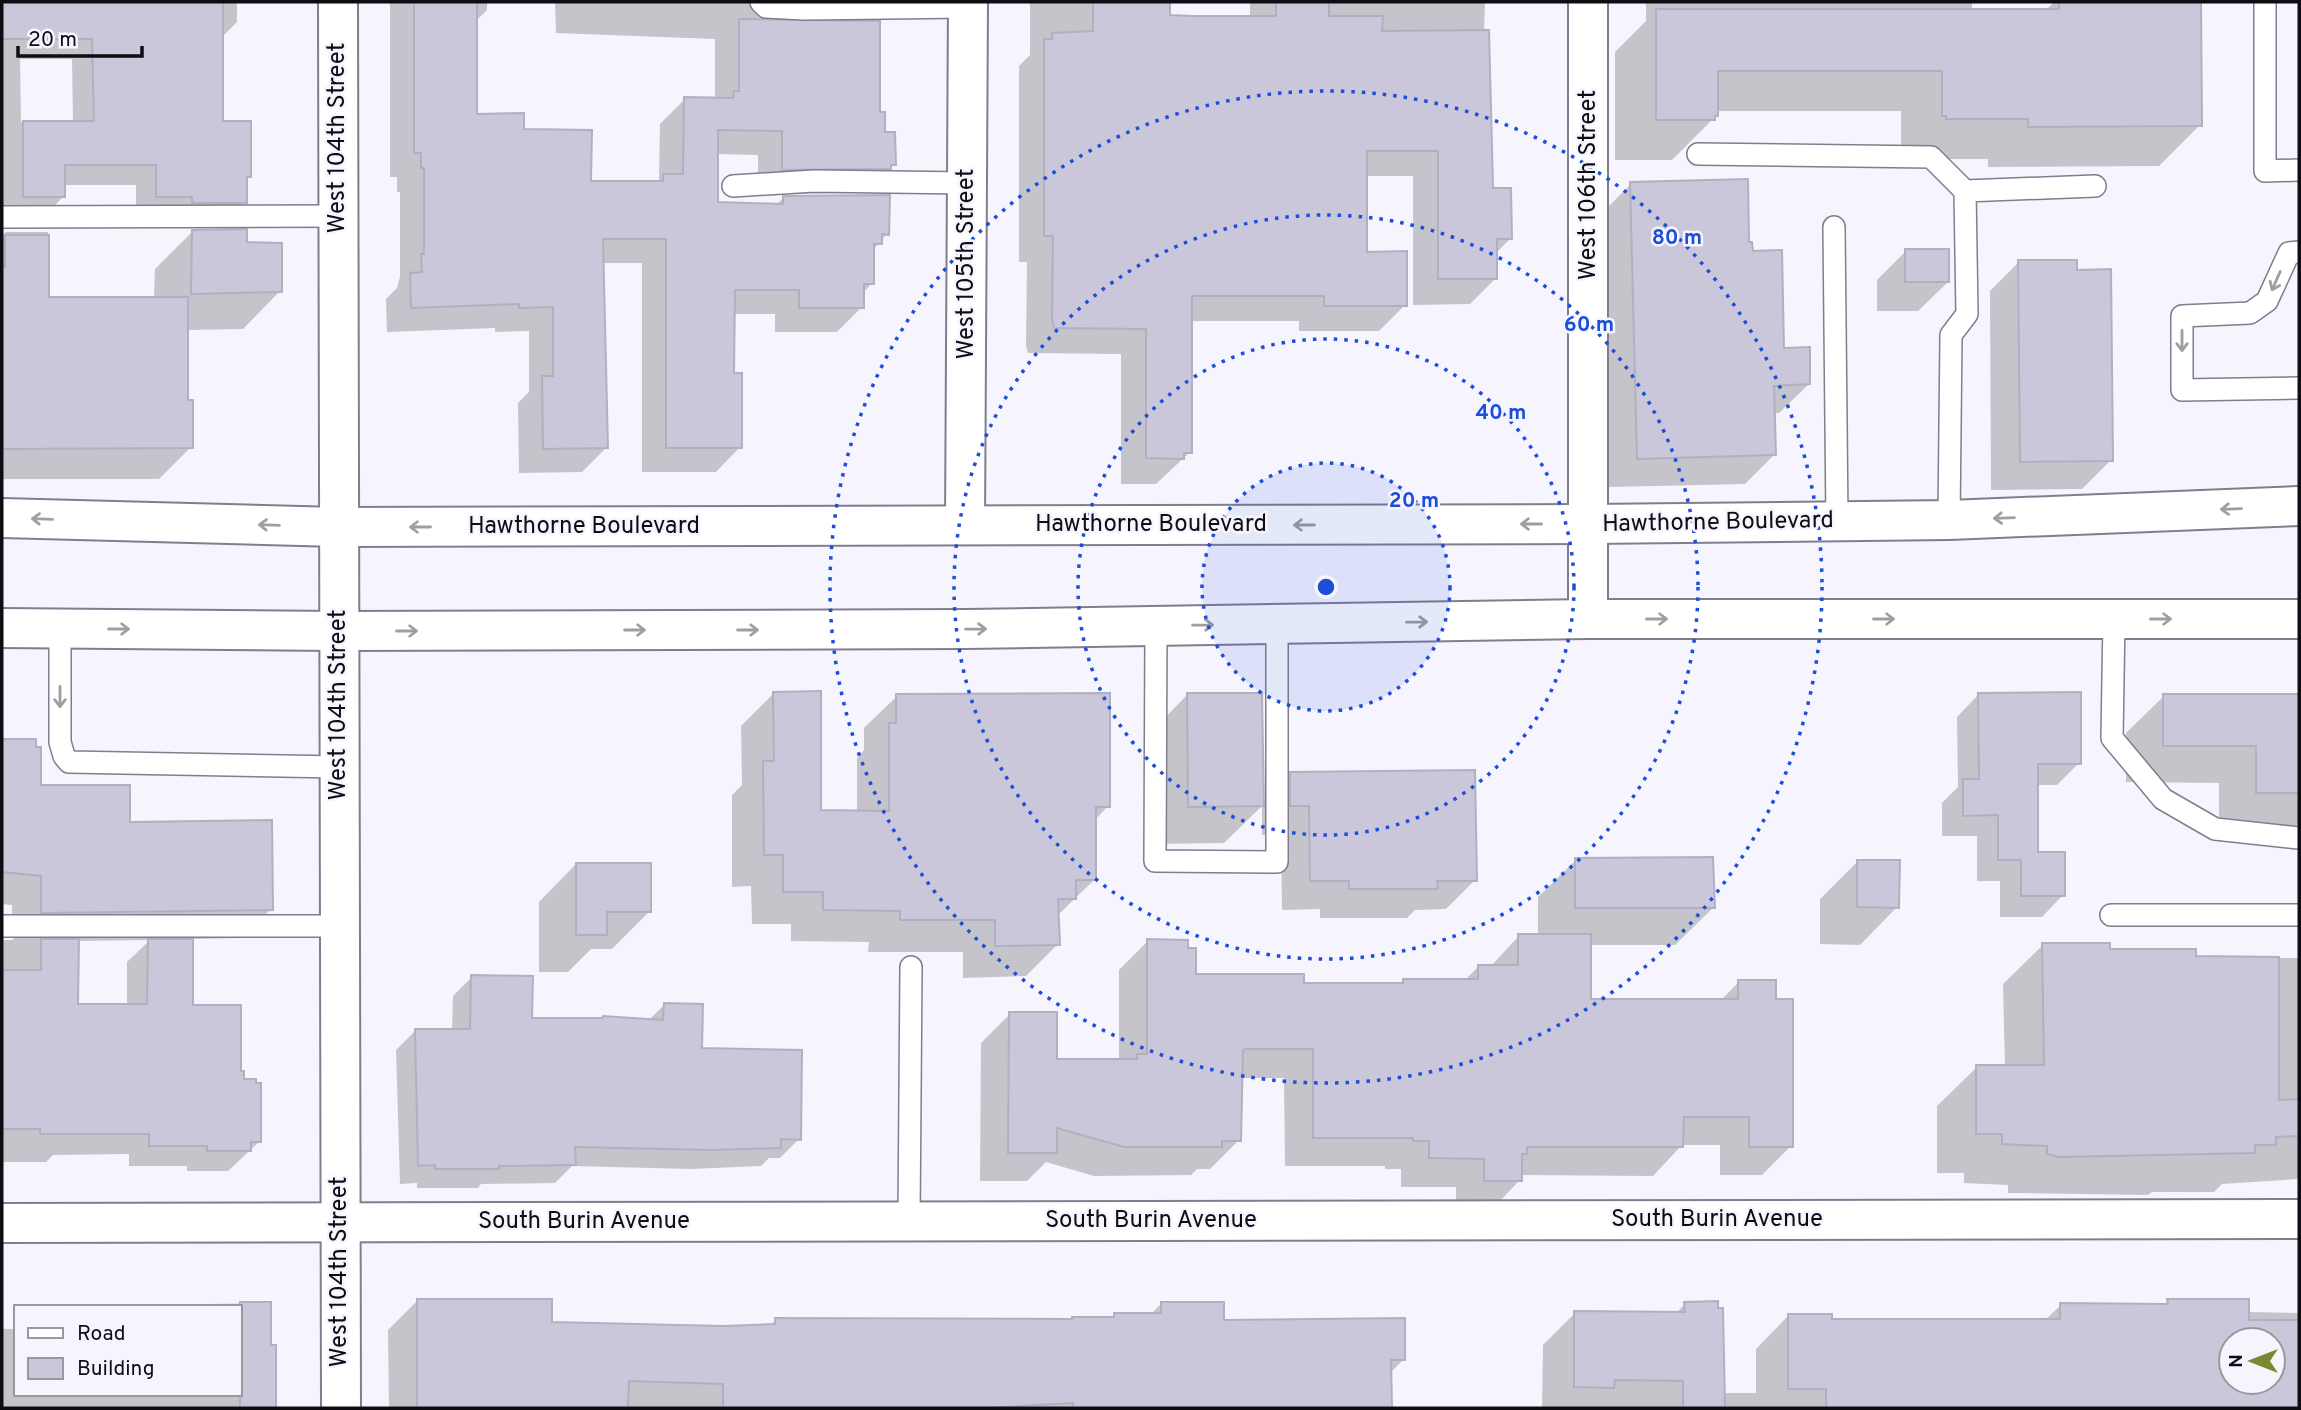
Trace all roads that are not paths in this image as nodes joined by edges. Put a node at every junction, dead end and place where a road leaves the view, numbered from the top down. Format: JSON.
{"nodes":[{"id":1,"x":338,"y":2,"type":"edge"},
{"id":2,"x":761,"y":2,"type":"edge"},
{"id":3,"x":1588,"y":2,"type":"edge"},
{"id":4,"x":2265,"y":2,"type":"edge"},
{"id":5,"x":968,"y":4,"type":"edge"},
{"id":6,"x":1698,"y":154,"type":"dead end"},
{"id":7,"x":2299,"y":170,"type":"edge"},
{"id":8,"x":967,"y":183,"type":"junction"},
{"id":9,"x":733,"y":186,"type":"dead end"},
{"id":10,"x":2095,"y":186,"type":"dead end"},
{"id":11,"x":1965,"y":191,"type":"junction"},
{"id":12,"x":338,"y":216,"type":"junction"},
{"id":13,"x":2,"y":217,"type":"edge"},
{"id":14,"x":1834,"y":227,"type":"dead end"},
{"id":15,"x":2299,"y":252,"type":"edge"},
{"id":16,"x":2299,"y":387,"type":"edge"},
{"id":17,"x":2299,"y":506,"type":"edge"},
{"id":18,"x":2,"y":518,"type":"edge"},
{"id":19,"x":1949,"y":520,"type":"junction"},
{"id":20,"x":1837,"y":521,"type":"junction"},
{"id":21,"x":1589,"y":524,"type":"junction"},
{"id":22,"x":965,"y":525,"type":"junction"},
{"id":23,"x":338,"y":527,"type":"junction"},
{"id":24,"x":2299,"y":618,"type":"edge"},
{"id":25,"x":2114,"y":619,"type":"junction"},
{"id":26,"x":1588,"y":620,"type":"junction"},
{"id":27,"x":1277,"y":624,"type":"junction"},
{"id":28,"x":1156,"y":626,"type":"junction"},
{"id":29,"x":2,"y":628,"type":"edge"},
{"id":30,"x":60,"y":629,"type":"junction"},
{"id":31,"x":339,"y":632,"type":"junction"},
{"id":32,"x":339,"y":767,"type":"junction"},
{"id":33,"x":2299,"y":838,"type":"edge"},
{"id":34,"x":2111,"y":915,"type":"dead end"},
{"id":35,"x":2299,"y":915,"type":"edge"},
{"id":36,"x":2,"y":926,"type":"edge"},
{"id":37,"x":340,"y":926,"type":"junction"},
{"id":38,"x":911,"y":967,"type":"dead end"},
{"id":39,"x":2299,"y":1219,"type":"edge"},
{"id":40,"x":340,"y":1222,"type":"junction"},
{"id":41,"x":909,"y":1222,"type":"junction"},
{"id":42,"x":2,"y":1223,"type":"edge"},
{"id":43,"x":341,"y":1408,"type":"edge"}],
"edges":[{"from":1,"to":12,"type":"street","name":"West 104th Street"},
{"from":2,"to":5,"type":"lane"},
{"from":3,"to":21,"type":"street","name":"West 106th Street"},
{"from":4,"to":7,"type":"lane"},
{"from":5,"to":8,"type":"street","name":"West 105th Street"},
{"from":6,"to":11,"type":"lane"},
{"from":8,"to":9,"type":"lane"},
{"from":8,"to":22,"type":"street","name":"West 105th Street"},
{"from":10,"to":11,"type":"lane"},
{"from":11,"to":19,"type":"lane"},
{"from":12,"to":13,"type":"lane"},
{"from":12,"to":23,"type":"street","name":"West 104th Street"},
{"from":14,"to":20,"type":"lane"},
{"from":15,"to":16,"type":"lane","one_way":true},
{"from":17,"to":19,"type":"street","name":"Hawthorne Boulevard","one_way":true},
{"from":23,"to":18,"type":"street","name":"Hawthorne Boulevard","one_way":true},
{"from":19,"to":20,"type":"street","name":"Hawthorne Boulevard"},
{"from":20,"to":21,"type":"street","name":"Hawthorne Boulevard"},
{"from":21,"to":22,"type":"street","name":"Hawthorne Boulevard","one_way":true},
{"from":21,"to":26,"type":"street","name":"West 106th Street"},
{"from":22,"to":23,"type":"street","name":"Hawthorne Boulevard","one_way":true},
{"from":23,"to":31,"type":"street","name":"West 104th Street"},
{"from":25,"to":24,"type":"street","one_way":true},
{"from":26,"to":25,"type":"street","one_way":true},
{"from":25,"to":33,"type":"lane"},
{"from":27,"to":26,"type":"street","one_way":true},
{"from":28,"to":27,"type":"street","one_way":true},
{"from":27,"to":28,"type":"lane"},
{"from":31,"to":28,"type":"street","one_way":true},
{"from":29,"to":30,"type":"street"},
{"from":30,"to":31,"type":"street","one_way":true},
{"from":30,"to":32,"type":"lane","one_way":true},
{"from":31,"to":32,"type":"street","name":"West 104th Street"},
{"from":32,"to":37,"type":"street","name":"West 104th Street"},
{"from":34,"to":35,"type":"lane"},
{"from":36,"to":37,"type":"lane"},
{"from":37,"to":40,"type":"street","name":"West 104th Street"},
{"from":38,"to":41,"type":"lane"},
{"from":39,"to":41,"type":"street","name":"South Burin Avenue"},
{"from":40,"to":41,"type":"street","name":"South Burin Avenue"},
{"from":40,"to":42,"type":"street","name":"South Burin Avenue"},
{"from":40,"to":43,"type":"street","name":"West 104th Street"}]}
